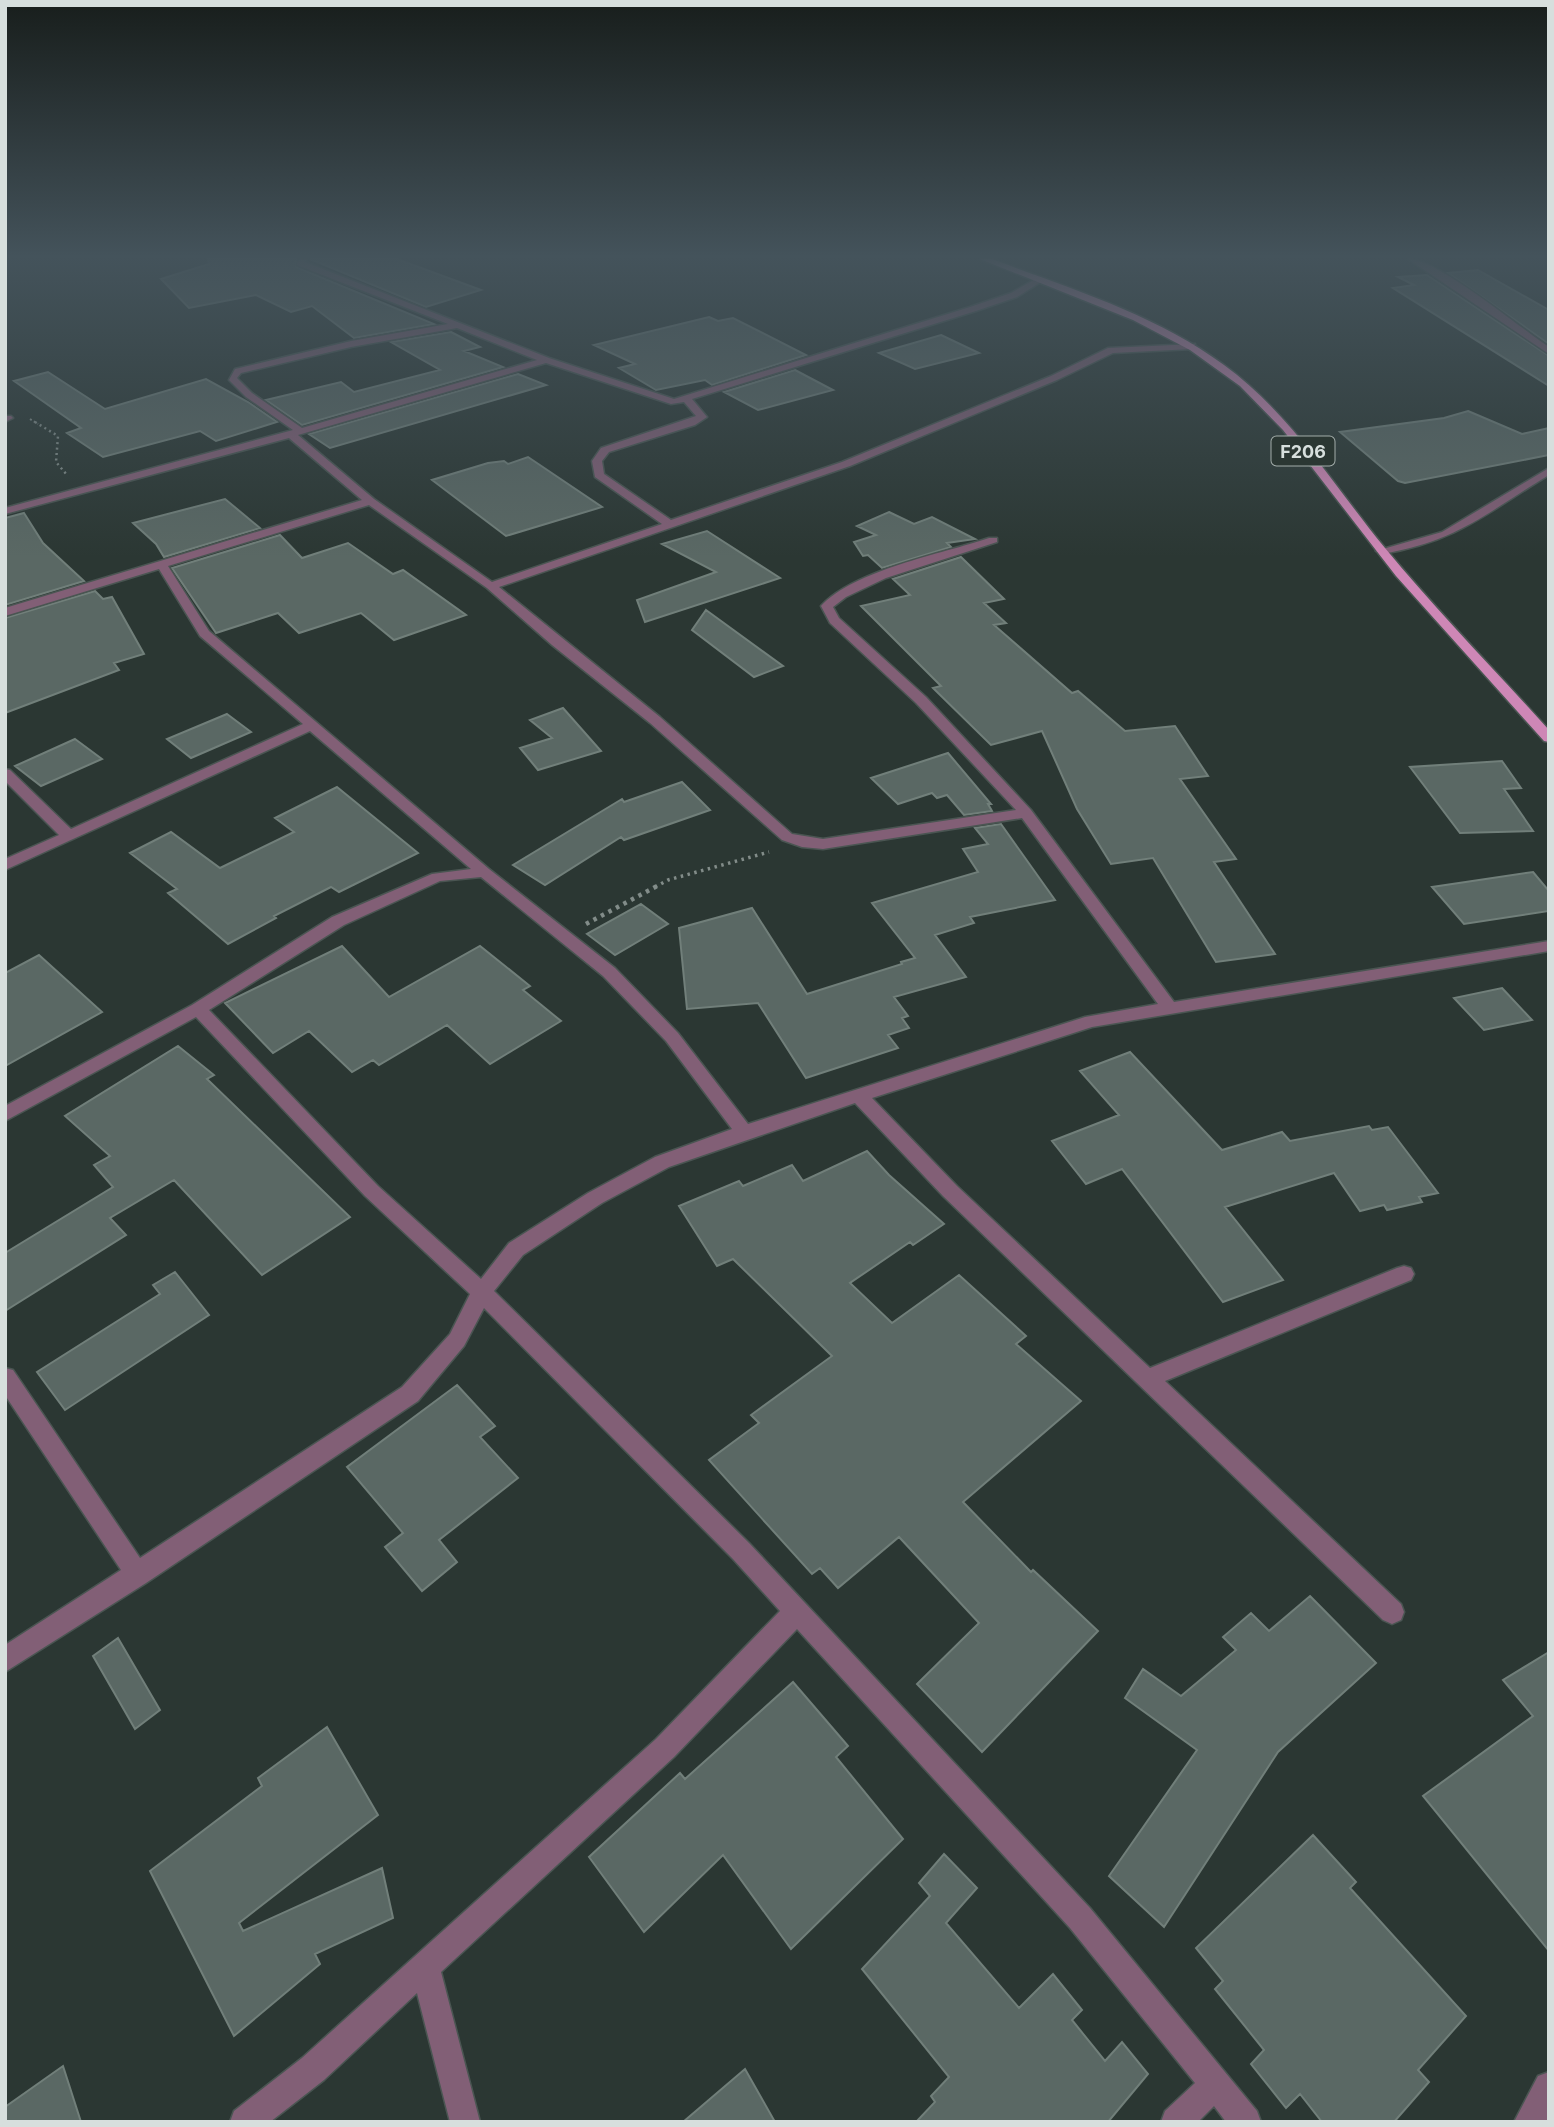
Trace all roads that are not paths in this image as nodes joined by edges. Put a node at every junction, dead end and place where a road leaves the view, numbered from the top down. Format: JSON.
{"nodes":[{"id":1,"x":291,"y":358,"type":"edge"},
{"id":2,"x":542,"y":358,"type":"edge"},
{"id":3,"x":815,"y":358,"type":"edge"},
{"id":4,"x":1092,"y":358,"type":"edge"},
{"id":5,"x":1209,"y":358,"type":"edge"},
{"id":6,"x":546,"y":360,"type":"junction"},
{"id":7,"x":686,"y":398,"type":"junction"},
{"id":8,"x":295,"y":433,"type":"junction"},
{"id":9,"x":1549,"y":471,"type":"edge"},
{"id":10,"x":370,"y":501,"type":"junction"},
{"id":11,"x":5,"y":511,"type":"edge"},
{"id":12,"x":671,"y":525,"type":"junction"},
{"id":13,"x":993,"y":540,"type":"dead end"},
{"id":14,"x":1382,"y":551,"type":"junction"},
{"id":15,"x":162,"y":565,"type":"junction"},
{"id":16,"x":491,"y":586,"type":"junction"},
{"id":17,"x":5,"y":612,"type":"edge"},
{"id":18,"x":310,"y":726,"type":"junction"},
{"id":19,"x":1549,"y":738,"type":"edge"},
{"id":20,"x":5,"y":774,"type":"edge"},
{"id":21,"x":1026,"y":813,"type":"junction"},
{"id":22,"x":69,"y":836,"type":"junction"},
{"id":23,"x":5,"y":865,"type":"edge"},
{"id":24,"x":484,"y":872,"type":"junction"},
{"id":25,"x":1549,"y":946,"type":"edge"},
{"id":26,"x":1169,"y":1007,"type":"junction"},
{"id":27,"x":198,"y":1009,"type":"junction"},
{"id":28,"x":859,"y":1096,"type":"junction"},
{"id":29,"x":5,"y":1114,"type":"edge"},
{"id":30,"x":744,"y":1132,"type":"junction"},
{"id":31,"x":1405,"y":1274,"type":"dead end"},
{"id":32,"x":482,"y":1292,"type":"junction"},
{"id":33,"x":5,"y":1377,"type":"edge"},
{"id":34,"x":1149,"y":1378,"type":"junction"},
{"id":35,"x":138,"y":1575,"type":"junction"},
{"id":36,"x":797,"y":1611,"type":"junction"},
{"id":37,"x":1392,"y":1612,"type":"dead end"},
{"id":38,"x":5,"y":1660,"type":"edge"},
{"id":39,"x":425,"y":1967,"type":"junction"},
{"id":40,"x":1215,"y":2084,"type":"junction"},
{"id":41,"x":1549,"y":2087,"type":"edge"},
{"id":42,"x":245,"y":2122,"type":"edge"},
{"id":43,"x":465,"y":2122,"type":"edge"},
{"id":44,"x":1176,"y":2122,"type":"edge"},
{"id":45,"x":1246,"y":2122,"type":"edge"},
{"id":46,"x":1529,"y":2122,"type":"edge"}],
"edges":[{"from":1,"to":8,"type":"street"},
{"from":2,"to":6,"type":"street"},
{"from":3,"to":7,"type":"street"},
{"from":4,"to":12,"type":"street"},
{"from":5,"to":14,"type":"main road","number":"F206"},
{"from":6,"to":7,"type":"street"},
{"from":6,"to":8,"type":"street"},
{"from":7,"to":12,"type":"street"},
{"from":8,"to":10,"type":"street"},
{"from":8,"to":11,"type":"street"},
{"from":9,"to":14,"type":"street"},
{"from":10,"to":15,"type":"street"},
{"from":10,"to":16,"type":"street"},
{"from":12,"to":16,"type":"street"},
{"from":13,"to":21,"type":"street"},
{"from":14,"to":19,"type":"main road","number":"F206"},
{"from":15,"to":17,"type":"street"},
{"from":15,"to":18,"type":"street"},
{"from":16,"to":21,"type":"street"},
{"from":18,"to":22,"type":"street"},
{"from":18,"to":24,"type":"street"},
{"from":20,"to":22,"type":"street"},
{"from":21,"to":26,"type":"street"},
{"from":22,"to":23,"type":"street"},
{"from":24,"to":27,"type":"street"},
{"from":24,"to":30,"type":"street"},
{"from":25,"to":26,"type":"street"},
{"from":26,"to":28,"type":"street"},
{"from":27,"to":29,"type":"street"},
{"from":27,"to":32,"type":"street"},
{"from":28,"to":30,"type":"street"},
{"from":28,"to":34,"type":"street"},
{"from":30,"to":32,"type":"street"},
{"from":31,"to":34,"type":"street"},
{"from":32,"to":35,"type":"street"},
{"from":32,"to":36,"type":"street"},
{"from":33,"to":35,"type":"street"},
{"from":34,"to":37,"type":"street"},
{"from":35,"to":38,"type":"street"},
{"from":36,"to":39,"type":"street"},
{"from":36,"to":40,"type":"street"},
{"from":39,"to":42,"type":"street"},
{"from":39,"to":43,"type":"street"},
{"from":40,"to":44,"type":"street"},
{"from":40,"to":45,"type":"street"},
{"from":41,"to":46,"type":"street"}]}
